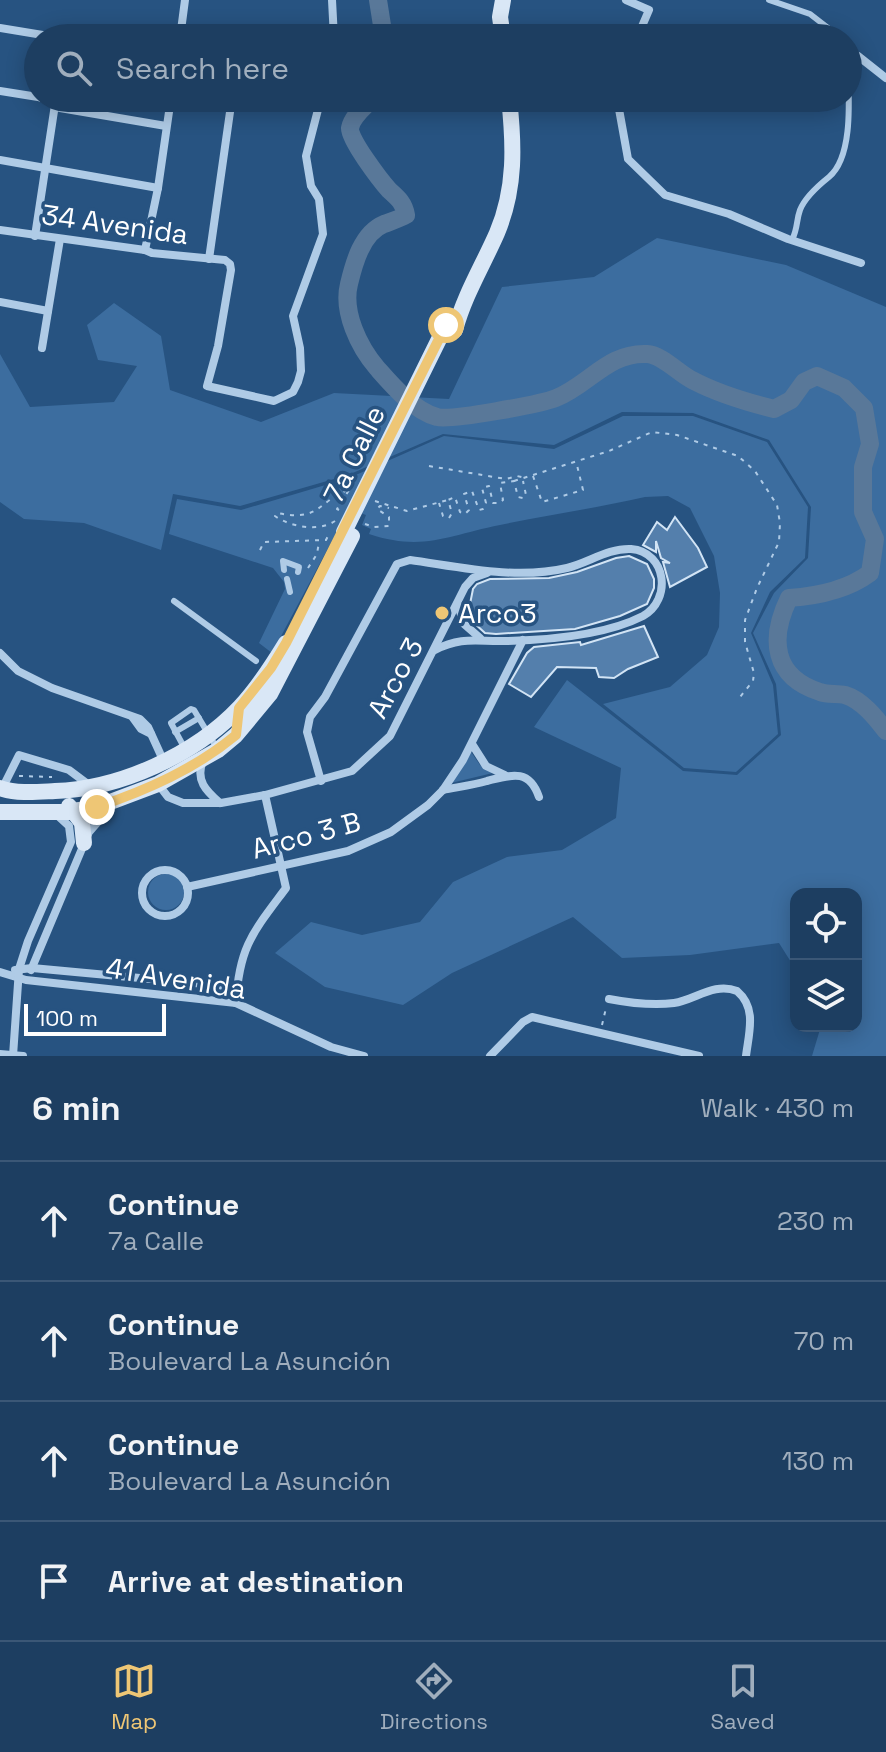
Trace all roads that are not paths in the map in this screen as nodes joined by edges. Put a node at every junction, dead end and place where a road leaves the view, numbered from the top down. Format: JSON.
{"nodes":[{"id":1,"x":185,"y":0,"type":"edge"},
{"id":2,"x":332,"y":0,"type":"edge"},
{"id":3,"x":503,"y":0,"type":"edge"},
{"id":4,"x":626,"y":0,"type":"edge"},
{"id":5,"x":769,"y":0,"type":"edge"},
{"id":6,"x":182,"y":24,"type":"edge"},
{"id":7,"x":333,"y":24,"type":"edge"},
{"id":8,"x":501,"y":24,"type":"edge"},
{"id":9,"x":643,"y":24,"type":"edge"},
{"id":10,"x":823,"y":24,"type":"edge"},
{"id":11,"x":0,"y":28,"type":"edge"},
{"id":12,"x":24,"y":32,"type":"edge"},
{"id":13,"x":862,"y":59,"type":"edge"},
{"id":14,"x":886,"y":78,"type":"edge"},
{"id":15,"x":0,"y":91,"type":"edge"},
{"id":16,"x":24,"y":95,"type":"edge"},
{"id":17,"x":54,"y":112,"type":"edge"},
{"id":18,"x":84,"y":112,"type":"edge"},
{"id":19,"x":168,"y":112,"type":"edge"},
{"id":20,"x":230,"y":112,"type":"edge"},
{"id":21,"x":317,"y":112,"type":"edge"},
{"id":22,"x":511,"y":112,"type":"edge"},
{"id":23,"x":620,"y":112,"type":"edge"},
{"id":24,"x":849,"y":112,"type":"edge"},
{"id":25,"x":166,"y":126,"type":"junction"},
{"id":26,"x":0,"y":160,"type":"edge"},
{"id":27,"x":45,"y":166,"type":"junction"},
{"id":28,"x":158,"y":188,"type":"junction"},
{"id":29,"x":0,"y":230,"type":"edge"},
{"id":30,"x":35,"y":236,"type":"junction"},
{"id":31,"x":60,"y":239,"type":"junction"},
{"id":32,"x":792,"y":240,"type":"junction"},
{"id":33,"x":145,"y":250,"type":"junction"},
{"id":34,"x":209,"y":259,"type":"junction"},
{"id":35,"x":861,"y":263,"type":"dead end"},
{"id":36,"x":0,"y":302,"type":"edge"},
{"id":37,"x":48,"y":311,"type":"junction"},
{"id":38,"x":42,"y":348,"type":"dead end"},
{"id":39,"x":344,"y":529,"type":"junction"},
{"id":40,"x":453,"y":566,"type":"junction"},
{"id":41,"x":299,"y":569,"type":"road end"},
{"id":42,"x":284,"y":570,"type":"dead end"},
{"id":43,"x":492,"y":572,"type":"junction"},
{"id":44,"x":287,"y":579,"type":"dead end"},
{"id":45,"x":465,"y":587,"type":"junction"},
{"id":46,"x":290,"y":592,"type":"dead end"},
{"id":47,"x":174,"y":601,"type":"dead end"},
{"id":48,"x":458,"y":605,"type":"junction"},
{"id":49,"x":484,"y":640,"type":"junction"},
{"id":50,"x":523,"y":640,"type":"junction"},
{"id":51,"x":435,"y":650,"type":"junction"},
{"id":52,"x":0,"y":653,"type":"edge"},
{"id":53,"x":256,"y":661,"type":"dead end"},
{"id":54,"x":239,"y":708,"type":"junction"},
{"id":55,"x":199,"y":718,"type":"junction"},
{"id":56,"x":175,"y":732,"type":"junction"},
{"id":57,"x":209,"y":733,"type":"junction"},
{"id":58,"x":236,"y":735,"type":"junction"},
{"id":59,"x":472,"y":744,"type":"junction"},
{"id":60,"x":185,"y":749,"type":"junction"},
{"id":61,"x":212,"y":754,"type":"junction"},
{"id":62,"x":163,"y":760,"type":"junction"},
{"id":63,"x":505,"y":775,"type":"junction"},
{"id":64,"x":164,"y":781,"type":"junction"},
{"id":65,"x":321,"y":781,"type":"junction"},
{"id":66,"x":1,"y":788,"type":"edge"},
{"id":67,"x":93,"y":788,"type":"junction"},
{"id":68,"x":443,"y":790,"type":"junction"},
{"id":69,"x":25,"y":792,"type":"junction"},
{"id":70,"x":265,"y":795,"type":"junction"},
{"id":71,"x":539,"y":797,"type":"dead end"},
{"id":72,"x":118,"y":800,"type":"junction"},
{"id":73,"x":221,"y":803,"type":"junction"},
{"id":74,"x":76,"y":812,"type":"junction"},
{"id":75,"x":0,"y":813,"type":"edge"},
{"id":76,"x":54,"y":813,"type":"junction"},
{"id":77,"x":84,"y":843,"type":"junction"},
{"id":78,"x":281,"y":865,"type":"junction"},
{"id":79,"x":187,"y":887,"type":"junction"},
{"id":80,"x":32,"y":968,"type":"junction"},
{"id":81,"x":4,"y":972,"type":"edge"},
{"id":82,"x":21,"y":976,"type":"junction"},
{"id":83,"x":237,"y":987,"type":"junction"},
{"id":84,"x":609,"y":999,"type":"road end"},
{"id":85,"x":236,"y":1003,"type":"junction"},
{"id":86,"x":330,"y":1052,"type":"edge"},
{"id":87,"x":0,"y":1054,"type":"edge"},
{"id":88,"x":13,"y":1056,"type":"edge"},
{"id":89,"x":23,"y":1056,"type":"edge"},
{"id":90,"x":364,"y":1056,"type":"edge"},
{"id":91,"x":490,"y":1056,"type":"edge"},
{"id":92,"x":699,"y":1056,"type":"edge"},
{"id":93,"x":746,"y":1056,"type":"edge"}],
"edges":[{"from":1,"to":6,"type":"street"},
{"from":2,"to":7,"type":"street"},
{"from":3,"to":8,"type":"main road"},
{"from":4,"to":9,"type":"street"},
{"from":5,"to":10,"type":"lane"},
{"from":11,"to":12,"type":"street"},
{"from":13,"to":14,"type":"street"},
{"from":15,"to":16,"type":"street"},
{"from":17,"to":27,"type":"street"},
{"from":18,"to":25,"type":"street"},
{"from":19,"to":25,"type":"street"},
{"from":20,"to":34,"type":"street"},
{"from":21,"to":34,"type":"street","name":"34 Avenida"},
{"from":22,"to":39,"type":"main road","name":"7a Calle"},
{"from":23,"to":32,"type":"street"},
{"from":24,"to":32,"type":"lane"},
{"from":25,"to":28,"type":"street"},
{"from":26,"to":27,"type":"street"},
{"from":27,"to":28,"type":"street"},
{"from":27,"to":30,"type":"street"},
{"from":28,"to":33,"type":"street"},
{"from":29,"to":30,"type":"street","name":"34 Avenida"},
{"from":30,"to":31,"type":"street","name":"34 Avenida"},
{"from":31,"to":33,"type":"street","name":"34 Avenida"},
{"from":31,"to":37,"type":"street"},
{"from":32,"to":35,"type":"street"},
{"from":33,"to":34,"type":"street","name":"34 Avenida"},
{"from":36,"to":37,"type":"street"},
{"from":37,"to":38,"type":"street"},
{"from":39,"to":54,"type":"main road","name":"7a Calle"},
{"from":39,"to":58,"type":"main road"},
{"from":40,"to":43,"type":"street"},
{"from":40,"to":45,"type":"street"},
{"from":40,"to":65,"type":"street"},
{"from":41,"to":42,"type":"lane"},
{"from":43,"to":45,"type":"street"},
{"from":43,"to":50,"type":"street"},
{"from":44,"to":46,"type":"lane"},
{"from":45,"to":48,"type":"street","name":"Arco 3"},
{"from":47,"to":53,"type":"lane"},
{"from":48,"to":49,"type":"street"},
{"from":48,"to":51,"type":"street","name":"Arco 3"},
{"from":49,"to":50,"type":"street"},
{"from":49,"to":51,"type":"street"},
{"from":50,"to":59,"type":"street","name":"Arco 3 B"},
{"from":51,"to":65,"type":"street","name":"Arco 3"},
{"from":52,"to":62,"type":"street"},
{"from":54,"to":57,"type":"main road","name":"7a Calle"},
{"from":54,"to":58,"type":"main road"},
{"from":55,"to":56,"type":"lane"},
{"from":55,"to":56,"type":"lane"},
{"from":55,"to":57,"type":"lane"},
{"from":56,"to":60,"type":"lane"},
{"from":57,"to":60,"type":"main road","name":"7a Calle"},
{"from":57,"to":61,"type":"lane"},
{"from":58,"to":61,"type":"main road"},
{"from":59,"to":63,"type":"street"},
{"from":59,"to":68,"type":"street","name":"Arco 3 B"},
{"from":60,"to":62,"type":"main road","name":"7a Calle"},
{"from":61,"to":64,"type":"main road"},
{"from":61,"to":73,"type":"street"},
{"from":62,"to":64,"type":"street"},
{"from":62,"to":67,"type":"main road","name":"7a Calle"},
{"from":63,"to":68,"type":"street"},
{"from":63,"to":71,"type":"street"},
{"from":64,"to":72,"type":"main road"},
{"from":64,"to":73,"type":"street","name":"Arco 3"},
{"from":65,"to":70,"type":"street","name":"Arco 3"},
{"from":66,"to":67,"type":"street"},
{"from":66,"to":69,"type":"main road"},
{"from":67,"to":69,"type":"main road","name":"7a Calle"},
{"from":68,"to":78,"type":"street","name":"Arco 3 B"},
{"from":69,"to":74,"type":"main road"},
{"from":70,"to":73,"type":"street","name":"Arco 3"},
{"from":70,"to":78,"type":"street"},
{"from":72,"to":74,"type":"main road"},
{"from":72,"to":77,"type":"street"},
{"from":74,"to":76,"type":"main road"},
{"from":74,"to":77,"type":"main road"},
{"from":75,"to":76,"type":"main road"},
{"from":76,"to":82,"type":"street"},
{"from":77,"to":80,"type":"street"},
{"from":78,"to":79,"type":"street","name":"Arco 3 B"},
{"from":78,"to":83,"type":"street"},
{"from":79,"to":79,"type":"street"},
{"from":80,"to":82,"type":"street"},
{"from":80,"to":83,"type":"street","name":"41 Avenida"},
{"from":81,"to":82,"type":"street","name":"41 Avenida"},
{"from":82,"to":85,"type":"street","name":"41 Avenida"},
{"from":82,"to":88,"type":"street"},
{"from":83,"to":85,"type":"street"},
{"from":84,"to":93,"type":"street"},
{"from":85,"to":86,"type":"street","name":"41 Avenida"},
{"from":86,"to":90,"type":"street","name":"41 Avenida"},
{"from":87,"to":88,"type":"street"},
{"from":88,"to":89,"type":"street"},
{"from":91,"to":92,"type":"street"}]}
